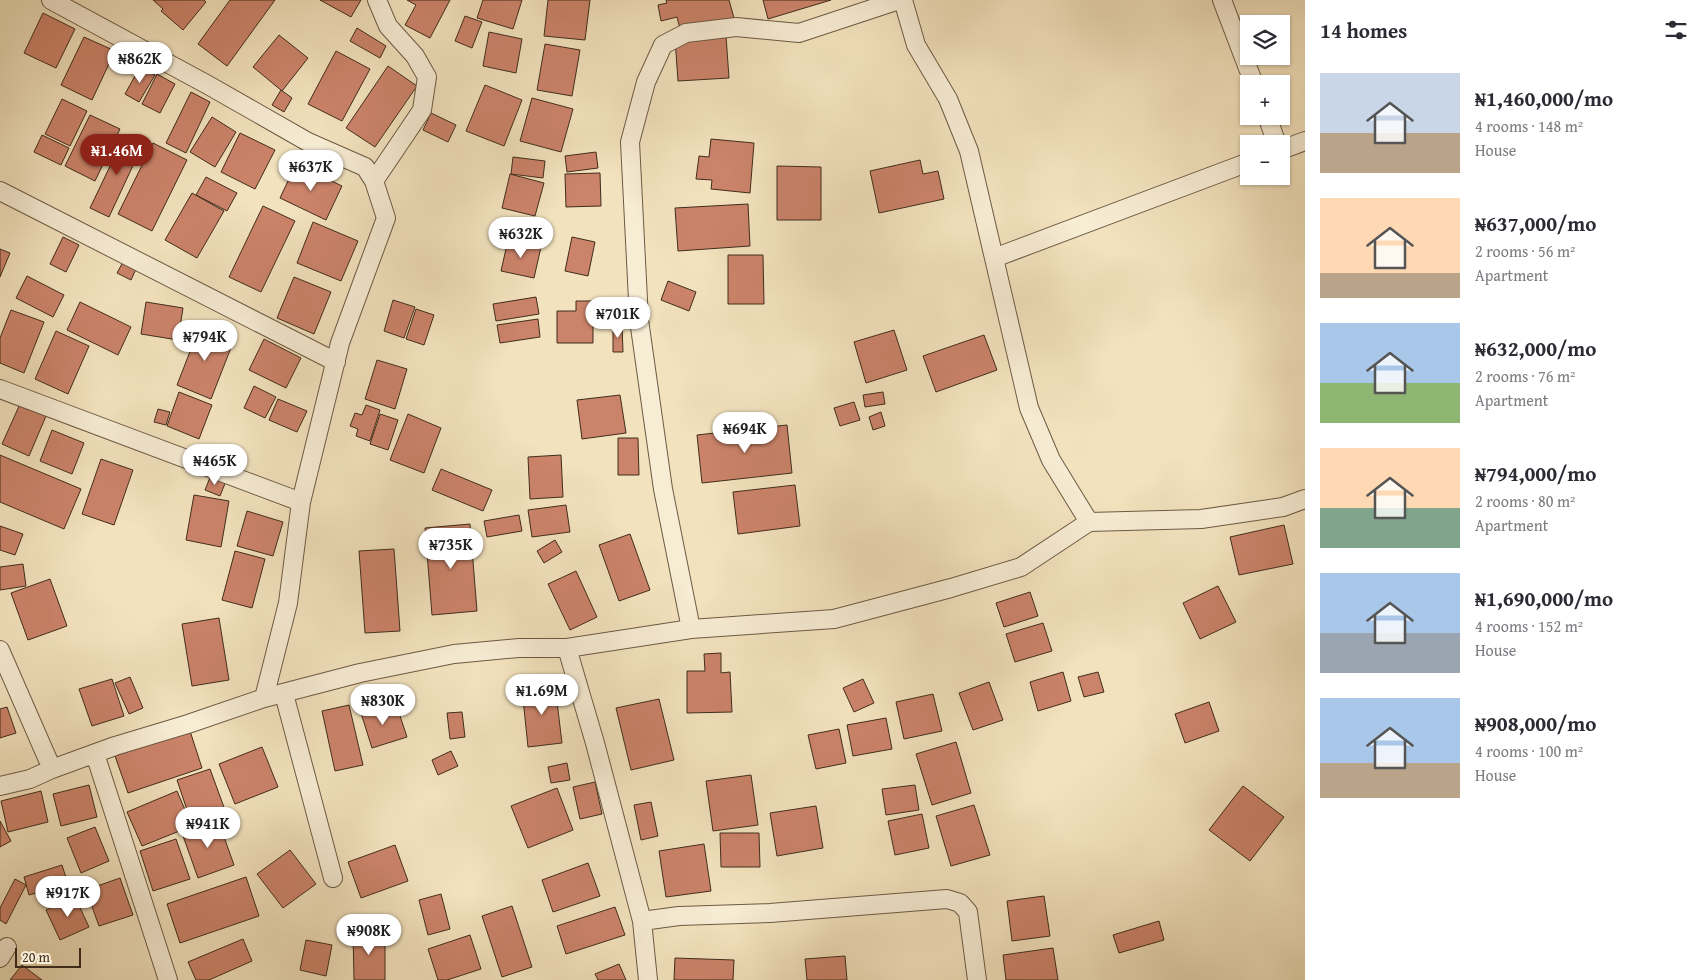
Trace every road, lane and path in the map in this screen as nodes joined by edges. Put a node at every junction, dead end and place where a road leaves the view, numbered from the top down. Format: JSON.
{"nodes":[{"id":1,"x":51,"y":0,"type":"edge"},
{"id":2,"x":377,"y":0,"type":"edge"},
{"id":3,"x":899,"y":0,"type":"edge"},
{"id":4,"x":903,"y":0,"type":"edge"},
{"id":5,"x":1222,"y":0,"type":"edge"},
{"id":6,"x":1251,"y":75,"type":"edge"},
{"id":7,"x":1305,"y":141,"type":"edge"},
{"id":8,"x":1290,"y":147,"type":"edge"},
{"id":9,"x":1240,"y":165,"type":"edge"},
{"id":10,"x":374,"y":181,"type":"junction"},
{"id":11,"x":0,"y":191,"type":"edge"},
{"id":12,"x":994,"y":258,"type":"junction"},
{"id":13,"x":336,"y":362,"type":"junction"},
{"id":14,"x":0,"y":389,"type":"edge"},
{"id":15,"x":1305,"y":499,"type":"edge"},
{"id":16,"x":301,"y":502,"type":"junction"},
{"id":17,"x":1089,"y":522,"type":"junction"},
{"id":18,"x":691,"y":629,"type":"junction"},
{"id":19,"x":567,"y":648,"type":"junction"},
{"id":20,"x":0,"y":650,"type":"edge"},
{"id":21,"x":284,"y":694,"type":"junction"},
{"id":22,"x":264,"y":698,"type":"junction"},
{"id":23,"x":95,"y":754,"type":"junction"},
{"id":24,"x":52,"y":769,"type":"junction"},
{"id":25,"x":0,"y":786,"type":"edge"},
{"id":26,"x":333,"y":878,"type":"dead end"},
{"id":27,"x":642,"y":921,"type":"junction"},
{"id":28,"x":168,"y":980,"type":"edge"},
{"id":29,"x":648,"y":980,"type":"edge"},
{"id":30,"x":978,"y":980,"type":"edge"}],
"edges":[{"from":1,"to":10,"type":"street"},
{"from":2,"to":10,"type":"street"},
{"from":3,"to":18,"type":"street"},
{"from":4,"to":12,"type":"street"},
{"from":5,"to":6,"type":"street"},
{"from":7,"to":8,"type":"street"},
{"from":9,"to":12,"type":"street"},
{"from":10,"to":13,"type":"street"},
{"from":11,"to":13,"type":"street"},
{"from":12,"to":17,"type":"street"},
{"from":13,"to":16,"type":"street"},
{"from":14,"to":16,"type":"street"},
{"from":15,"to":17,"type":"street"},
{"from":16,"to":22,"type":"street"},
{"from":17,"to":18,"type":"street"},
{"from":18,"to":19,"type":"street"},
{"from":19,"to":21,"type":"street"},
{"from":19,"to":27,"type":"street"},
{"from":20,"to":24,"type":"street"},
{"from":21,"to":22,"type":"street"},
{"from":21,"to":26,"type":"street"},
{"from":22,"to":23,"type":"street"},
{"from":23,"to":24,"type":"street"},
{"from":23,"to":28,"type":"street"},
{"from":24,"to":25,"type":"street"},
{"from":27,"to":29,"type":"street"},
{"from":27,"to":30,"type":"street"}]}
